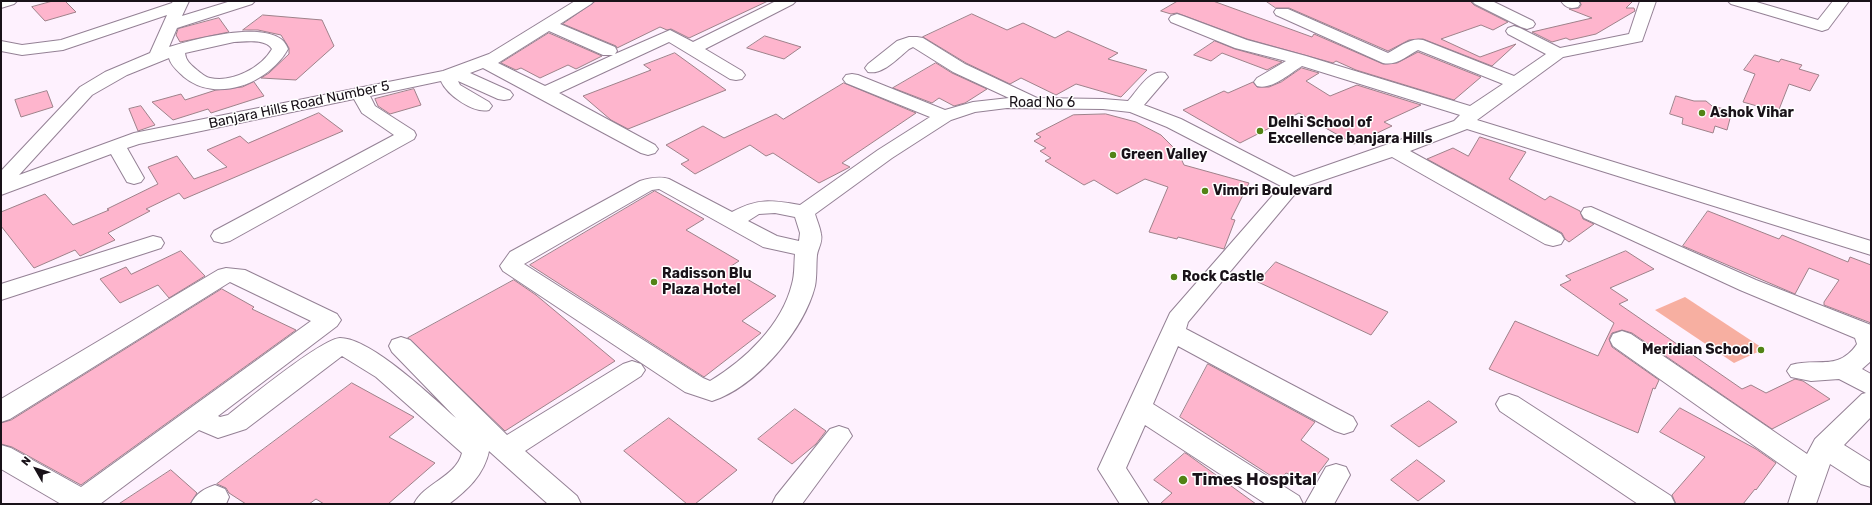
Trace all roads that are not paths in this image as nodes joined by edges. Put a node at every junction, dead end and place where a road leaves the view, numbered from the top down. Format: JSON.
{"nodes":[{"id":1,"x":9,"y":1,"type":"edge"},
{"id":2,"x":247,"y":1,"type":"edge"},
{"id":3,"x":586,"y":1,"type":"edge"},
{"id":4,"x":788,"y":1,"type":"edge"},
{"id":5,"x":1480,"y":1,"type":"edge"},
{"id":6,"x":1648,"y":1,"type":"edge"},
{"id":7,"x":1736,"y":1,"type":"edge"},
{"id":8,"x":1841,"y":1,"type":"edge"},
{"id":9,"x":1,"y":3,"type":"edge"},
{"id":10,"x":180,"y":3,"type":"edge"},
{"id":11,"x":1282,"y":12,"type":"dead end"},
{"id":12,"x":1177,"y":19,"type":"dead end"},
{"id":13,"x":170,"y":25,"type":"junction"},
{"id":14,"x":549,"y":25,"type":"junction"},
{"id":15,"x":1,"y":46,"type":"edge"},
{"id":16,"x":692,"y":49,"type":"junction"},
{"id":17,"x":176,"y":50,"type":"junction"},
{"id":18,"x":609,"y":51,"type":"dead end"},
{"id":19,"x":1558,"y":53,"type":"junction"},
{"id":20,"x":157,"y":56,"type":"junction"},
{"id":21,"x":1300,"y":60,"type":"junction"},
{"id":22,"x":484,"y":62,"type":"junction"},
{"id":23,"x":874,"y":68,"type":"dead end"},
{"id":24,"x":451,"y":73,"type":"junction"},
{"id":25,"x":736,"y":75,"type":"dead end"},
{"id":26,"x":1159,"y":77,"type":"dead end"},
{"id":27,"x":852,"y":79,"type":"dead end"},
{"id":28,"x":1264,"y":82,"type":"dead end"},
{"id":29,"x":1516,"y":83,"type":"junction"},
{"id":30,"x":477,"y":84,"type":"junction"},
{"id":31,"x":459,"y":92,"type":"junction"},
{"id":32,"x":359,"y":93,"type":"junction"},
{"id":33,"x":545,"y":93,"type":"junction"},
{"id":34,"x":504,"y":95,"type":"dead end"},
{"id":35,"x":1036,"y":103,"type":"junction"},
{"id":36,"x":483,"y":106,"type":"dead end"},
{"id":37,"x":1133,"y":107,"type":"junction"},
{"id":38,"x":944,"y":116,"type":"junction"},
{"id":39,"x":1469,"y":117,"type":"junction"},
{"id":40,"x":116,"y":146,"type":"junction"},
{"id":41,"x":648,"y":149,"type":"dead end"},
{"id":42,"x":1394,"y":150,"type":"junction"},
{"id":43,"x":134,"y":178,"type":"dead end"},
{"id":44,"x":1,"y":183,"type":"edge"},
{"id":45,"x":1293,"y":184,"type":"junction"},
{"id":46,"x":1,"y":189,"type":"edge"},
{"id":47,"x":804,"y":212,"type":"junction"},
{"id":48,"x":1591,"y":213,"type":"dead end"},
{"id":49,"x":731,"y":221,"type":"junction"},
{"id":50,"x":222,"y":236,"type":"dead end"},
{"id":51,"x":1553,"y":239,"type":"dead end"},
{"id":52,"x":153,"y":243,"type":"dead end"},
{"id":53,"x":1871,"y":248,"type":"edge"},
{"id":54,"x":807,"y":249,"type":"junction"},
{"id":55,"x":1,"y":292,"type":"edge"},
{"id":56,"x":1172,"y":332,"type":"junction"},
{"id":57,"x":1868,"y":334,"type":"edge"},
{"id":58,"x":1622,"y":340,"type":"dead end"},
{"id":59,"x":401,"y":346,"type":"dead end"},
{"id":60,"x":632,"y":370,"type":"dead end"},
{"id":61,"x":1843,"y":370,"type":"junction"},
{"id":62,"x":1800,"y":371,"type":"dead end"},
{"id":63,"x":1871,"y":385,"type":"edge"},
{"id":64,"x":1871,"y":401,"type":"edge"},
{"id":65,"x":1509,"y":404,"type":"dead end"},
{"id":66,"x":1139,"y":408,"type":"junction"},
{"id":67,"x":1,"y":412,"type":"edge"},
{"id":68,"x":197,"y":417,"type":"junction"},
{"id":69,"x":1344,"y":424,"type":"dead end"},
{"id":70,"x":839,"y":436,"type":"dead end"},
{"id":71,"x":1825,"y":447,"type":"junction"},
{"id":72,"x":505,"y":450,"type":"junction"},
{"id":73,"x":1,"y":456,"type":"edge"},
{"id":74,"x":1812,"y":472,"type":"junction"},
{"id":75,"x":1336,"y":475,"type":"dead end"},
{"id":76,"x":1871,"y":476,"type":"edge"},
{"id":77,"x":428,"y":504,"type":"edge"},
{"id":78,"x":567,"y":504,"type":"edge"},
{"id":79,"x":786,"y":504,"type":"edge"},
{"id":80,"x":1135,"y":504,"type":"edge"},
{"id":81,"x":1289,"y":504,"type":"edge"},
{"id":82,"x":1319,"y":504,"type":"edge"},
{"id":83,"x":1661,"y":504,"type":"edge"},
{"id":84,"x":1802,"y":504,"type":"edge"}],
"edges":[{"from":1,"to":9,"type":"street"},
{"from":2,"to":13,"type":"street"},
{"from":3,"to":14,"type":"street","name":"Banjara Hills Road Number 5"},
{"from":4,"to":16,"type":"street"},
{"from":5,"to":19,"type":"street"},
{"from":6,"to":19,"type":"street"},
{"from":7,"to":8,"type":"street"},
{"from":10,"to":13,"type":"street"},
{"from":10,"to":15,"type":"street"},
{"from":11,"to":29,"type":"street"},
{"from":12,"to":21,"type":"street"},
{"from":13,"to":20,"type":"street"},
{"from":14,"to":18,"type":"street"},
{"from":14,"to":22,"type":"street","name":"Banjara Hills Road Number 5"},
{"from":16,"to":25,"type":"street"},
{"from":16,"to":33,"type":"street"},
{"from":17,"to":17,"type":"street"},
{"from":17,"to":20,"type":"street"},
{"from":19,"to":29,"type":"street"},
{"from":20,"to":44,"type":"street"},
{"from":21,"to":28,"type":"street"},
{"from":21,"to":39,"type":"street"},
{"from":22,"to":24,"type":"street","name":"Banjara Hills Road Number 5"},
{"from":22,"to":33,"type":"street"},
{"from":23,"to":35,"type":"street"},
{"from":24,"to":30,"type":"street"},
{"from":24,"to":31,"type":"street"},
{"from":24,"to":32,"type":"street","name":"Banjara Hills Road Number 5"},
{"from":26,"to":37,"type":"street"},
{"from":27,"to":38,"type":"street"},
{"from":29,"to":39,"type":"street"},
{"from":30,"to":31,"type":"street"},
{"from":30,"to":34,"type":"street"},
{"from":31,"to":36,"type":"street"},
{"from":32,"to":40,"type":"street","name":"Banjara Hills Road Number 5"},
{"from":32,"to":50,"type":"street"},
{"from":33,"to":41,"type":"street"},
{"from":35,"to":37,"type":"street","name":"Road No 6"},
{"from":35,"to":38,"type":"street","name":"Road No 6"},
{"from":37,"to":45,"type":"street","name":"Road No 6"},
{"from":38,"to":47,"type":"street","name":"Road No 6"},
{"from":39,"to":42,"type":"street"},
{"from":39,"to":53,"type":"street"},
{"from":40,"to":43,"type":"street"},
{"from":40,"to":46,"type":"street","name":"Banjara Hills Road Number 5"},
{"from":42,"to":45,"type":"street"},
{"from":42,"to":51,"type":"street"},
{"from":45,"to":56,"type":"street"},
{"from":47,"to":49,"type":"street"},
{"from":47,"to":54,"type":"street"},
{"from":48,"to":57,"type":"street"},
{"from":49,"to":54,"type":"street"},
{"from":49,"to":54,"type":"street"},
{"from":52,"to":55,"type":"street"},
{"from":56,"to":66,"type":"street"},
{"from":56,"to":69,"type":"street"},
{"from":57,"to":61,"type":"street"},
{"from":58,"to":74,"type":"street"},
{"from":59,"to":72,"type":"street"},
{"from":60,"to":72,"type":"street"},
{"from":61,"to":62,"type":"street"},
{"from":61,"to":63,"type":"street"},
{"from":64,"to":71,"type":"street"},
{"from":65,"to":83,"type":"street"},
{"from":66,"to":80,"type":"street"},
{"from":66,"to":81,"type":"street"},
{"from":67,"to":68,"type":"street"},
{"from":68,"to":73,"type":"street"},
{"from":68,"to":77,"type":"street"},
{"from":70,"to":79,"type":"street"},
{"from":71,"to":74,"type":"street"},
{"from":71,"to":76,"type":"street"},
{"from":72,"to":78,"type":"street"},
{"from":74,"to":84,"type":"street"},
{"from":75,"to":82,"type":"street"}]}
